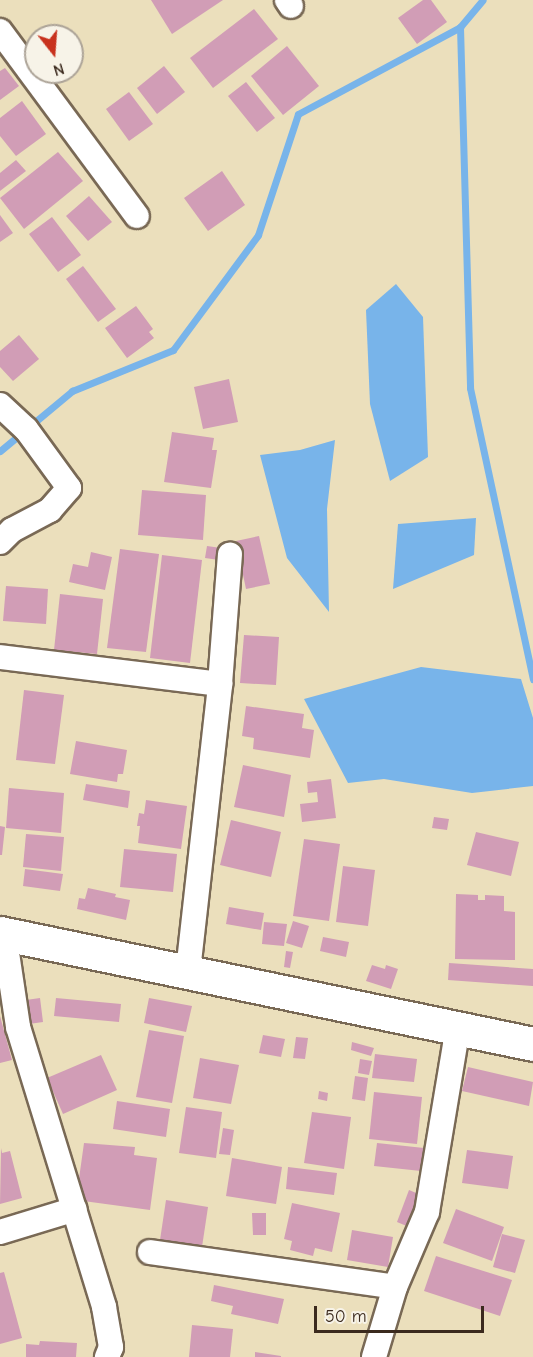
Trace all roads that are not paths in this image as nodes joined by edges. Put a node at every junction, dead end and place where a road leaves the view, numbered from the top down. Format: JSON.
{"nodes":[{"id":1,"x":0,"y":31,"type":"edge"},
{"id":2,"x":136,"y":216,"type":"dead end"},
{"id":3,"x":0,"y":405,"type":"edge"},
{"id":4,"x":0,"y":542,"type":"edge"},
{"id":5,"x":230,"y":554,"type":"dead end"},
{"id":6,"x":0,"y":657,"type":"edge"},
{"id":7,"x":220,"y":684,"type":"junction"},
{"id":8,"x":2,"y":933,"type":"edge"},
{"id":9,"x":188,"y":971,"type":"junction"},
{"id":10,"x":458,"y":1027,"type":"junction"},
{"id":11,"x":533,"y":1044,"type":"edge"},
{"id":12,"x":75,"y":1209,"type":"junction"},
{"id":13,"x":0,"y":1232,"type":"edge"},
{"id":14,"x":150,"y":1251,"type":"dead end"},
{"id":15,"x":395,"y":1287,"type":"junction"},
{"id":16,"x":107,"y":1357,"type":"edge"},
{"id":17,"x":374,"y":1357,"type":"edge"}],
"edges":[{"from":1,"to":2,"type":"street"},
{"from":3,"to":4,"type":"street"},
{"from":5,"to":7,"type":"street"},
{"from":6,"to":7,"type":"street"},
{"from":7,"to":9,"type":"street"},
{"from":8,"to":9,"type":"main road"},
{"from":8,"to":12,"type":"street"},
{"from":9,"to":10,"type":"main road"},
{"from":10,"to":11,"type":"main road"},
{"from":10,"to":15,"type":"street"},
{"from":12,"to":13,"type":"street"},
{"from":12,"to":16,"type":"street"},
{"from":14,"to":15,"type":"street"},
{"from":15,"to":17,"type":"street"}]}
